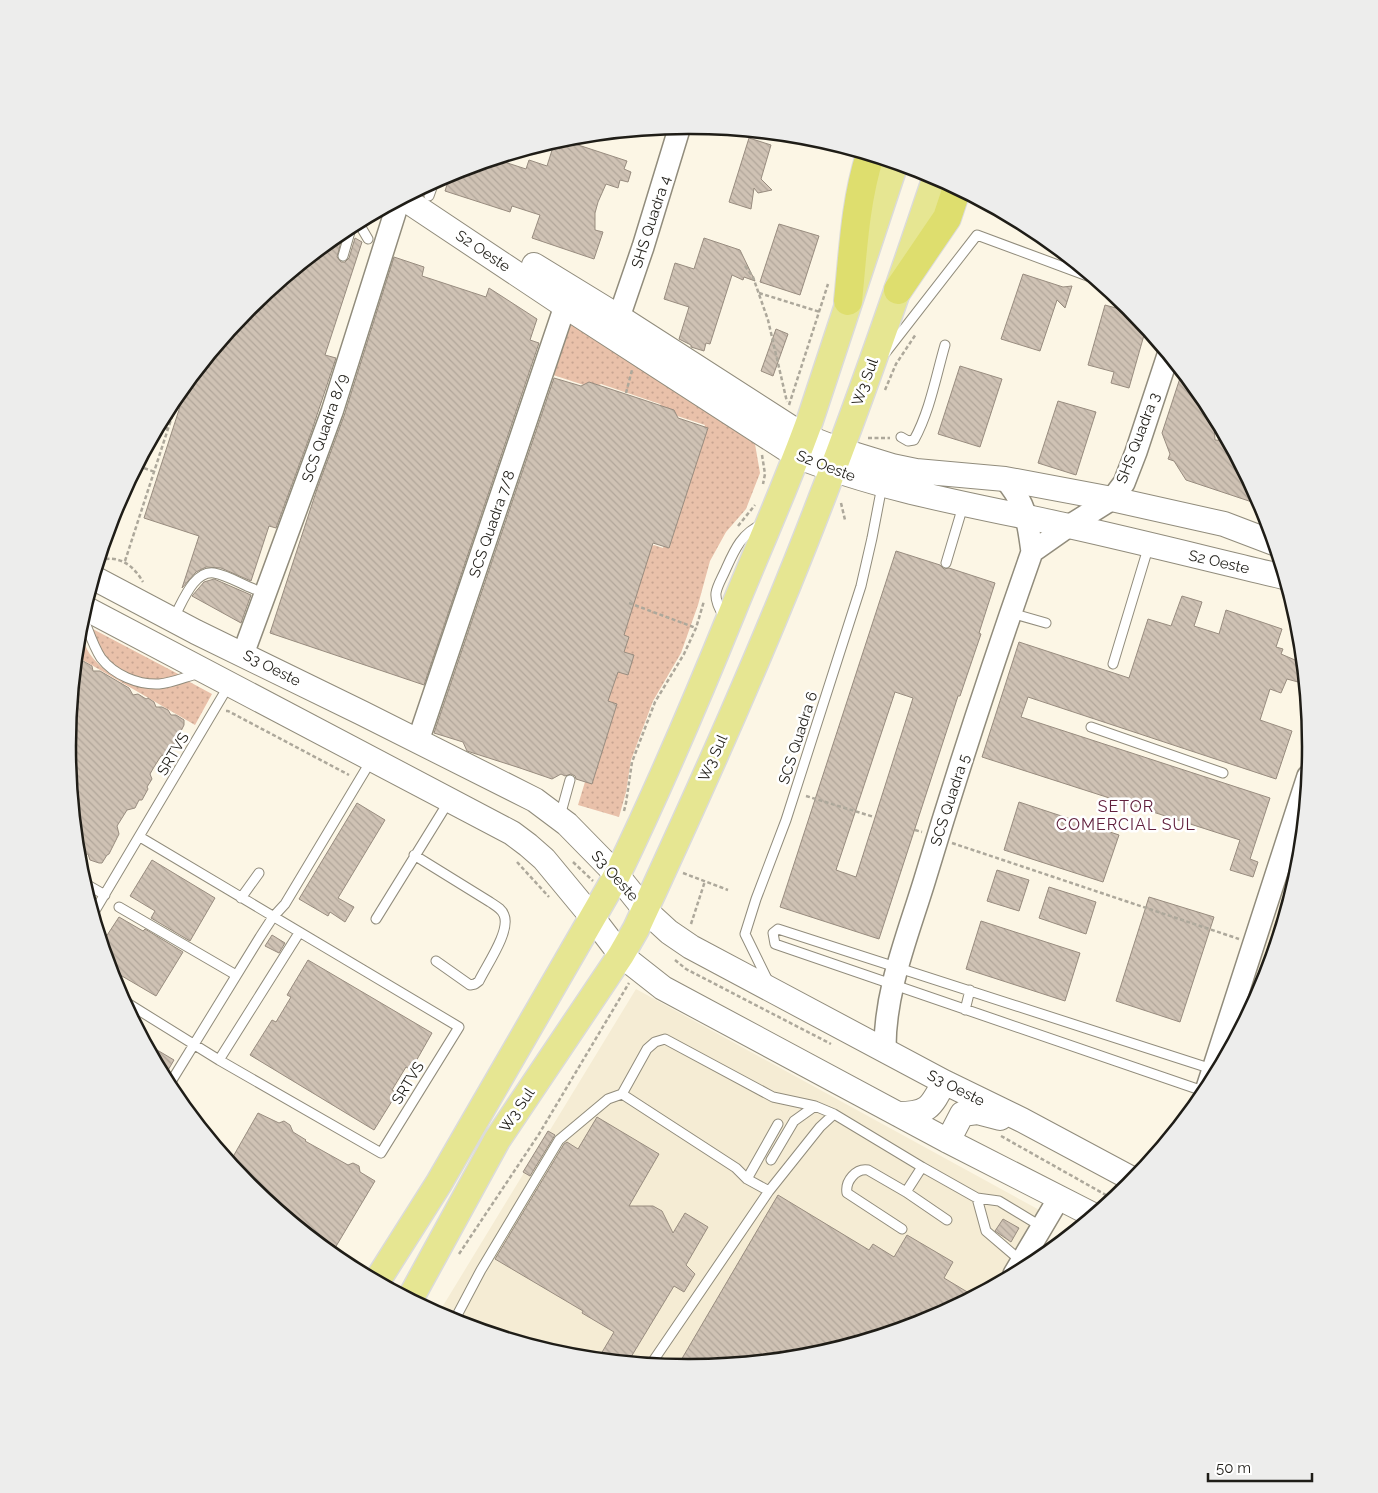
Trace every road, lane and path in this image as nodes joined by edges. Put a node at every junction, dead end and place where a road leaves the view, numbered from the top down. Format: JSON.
{"nodes":[{"id":1,"x":677,"y":134,"type":"edge"},
{"id":2,"x":868,"y":161,"type":"edge"},
{"id":3,"x":893,"y":169,"type":"edge"},
{"id":4,"x":933,"y":185,"type":"edge"},
{"id":5,"x":430,"y":191,"type":"edge"},
{"id":6,"x":955,"y":195,"type":"edge"},
{"id":7,"x":409,"y":202,"type":"edge"},
{"id":8,"x":396,"y":209,"type":"edge"},
{"id":9,"x":362,"y":229,"type":"edge"},
{"id":10,"x":348,"y":237,"type":"edge"},
{"id":11,"x":368,"y":239,"type":"dead end"},
{"id":12,"x":343,"y":256,"type":"dead end"},
{"id":13,"x":1076,"y":272,"type":"edge"},
{"id":14,"x":830,"y":276,"type":"dead end"},
{"id":15,"x":898,"y":290,"type":"junction"},
{"id":16,"x":758,"y":293,"type":"dead end"},
{"id":17,"x":848,"y":301,"type":"junction"},
{"id":18,"x":565,"y":306,"type":"junction"},
{"id":19,"x":820,"y":312,"type":"junction"},
{"id":20,"x":619,"y":317,"type":"junction"},
{"id":21,"x":920,"y":328,"type":"dead end"},
{"id":22,"x":945,"y":345,"type":"dead end"},
{"id":23,"x":1166,"y":362,"type":"edge"},
{"id":24,"x":876,"y":383,"type":"junction"},
{"id":25,"x":789,"y":406,"type":"dead end"},
{"id":26,"x":171,"y":420,"type":"edge"},
{"id":27,"x":168,"y":429,"type":"joint"},
{"id":28,"x":869,"y":431,"type":"dead end"},
{"id":29,"x":901,"y":437,"type":"dead end"},
{"id":30,"x":867,"y":438,"type":"dead end"},
{"id":31,"x":800,"y":446,"type":"junction"},
{"id":32,"x":836,"y":460,"type":"junction"},
{"id":33,"x":143,"y":468,"type":"edge"},
{"id":34,"x":155,"y":472,"type":"junction"},
{"id":35,"x":1005,"y":479,"type":"junction"},
{"id":36,"x":882,"y":485,"type":"junction"},
{"id":37,"x":1112,"y":499,"type":"junction"},
{"id":38,"x":964,"y":503,"type":"junction"},
{"id":39,"x":1028,"y":518,"type":"junction"},
{"id":40,"x":1069,"y":526,"type":"junction"},
{"id":41,"x":1265,"y":540,"type":"edge"},
{"id":42,"x":1149,"y":545,"type":"junction"},
{"id":43,"x":1032,"y":552,"type":"junction"},
{"id":44,"x":106,"y":559,"type":"edge"},
{"id":45,"x":125,"y":561,"type":"junction"},
{"id":46,"x":946,"y":563,"type":"dead end"},
{"id":47,"x":1277,"y":575,"type":"edge"},
{"id":48,"x":99,"y":581,"type":"edge"},
{"id":49,"x":143,"y":582,"type":"dead end"},
{"id":50,"x":254,"y":589,"type":"dead end"},
{"id":51,"x":629,"y":603,"type":"dead end"},
{"id":52,"x":92,"y":612,"type":"edge"},
{"id":53,"x":1011,"y":613,"type":"junction"},
{"id":54,"x":731,"y":616,"type":"junction"},
{"id":55,"x":172,"y":619,"type":"junction"},
{"id":56,"x":1046,"y":623,"type":"dead end"},
{"id":57,"x":88,"y":628,"type":"edge"},
{"id":58,"x":769,"y":629,"type":"junction"},
{"id":59,"x":243,"y":654,"type":"junction"},
{"id":60,"x":1113,"y":664,"type":"dead end"},
{"id":61,"x":205,"y":672,"type":"junction"},
{"id":62,"x":229,"y":685,"type":"junction"},
{"id":63,"x":1092,"y":727,"type":"dead end"},
{"id":64,"x":418,"y":742,"type":"junction"},
{"id":65,"x":372,"y":759,"type":"junction"},
{"id":66,"x":1223,"y":773,"type":"dead end"},
{"id":67,"x":570,"y":780,"type":"dead end"},
{"id":68,"x":795,"y":793,"type":"junction"},
{"id":69,"x":450,"y":801,"type":"junction"},
{"id":70,"x":1299,"y":804,"type":"edge"},
{"id":71,"x":623,"y":812,"type":"dead end"},
{"id":72,"x":874,"y":817,"type":"dead end"},
{"id":73,"x":559,"y":818,"type":"junction"},
{"id":74,"x":140,"y":837,"type":"junction"},
{"id":75,"x":938,"y":837,"type":"junction"},
{"id":76,"x":414,"y":856,"type":"junction"},
{"id":77,"x":664,"y":866,"type":"junction"},
{"id":78,"x":259,"y":873,"type":"dead end"},
{"id":79,"x":617,"y":874,"type":"junction"},
{"id":80,"x":705,"y":881,"type":"junction"},
{"id":81,"x":93,"y":888,"type":"edge"},
{"id":82,"x":728,"y":890,"type":"dead end"},
{"id":83,"x":105,"y":895,"type":"junction"},
{"id":84,"x":241,"y":898,"type":"junction"},
{"id":85,"x":98,"y":907,"type":"edge"},
{"id":86,"x":119,"y":907,"type":"dead end"},
{"id":87,"x":644,"y":910,"type":"junction"},
{"id":88,"x":273,"y":917,"type":"junction"},
{"id":89,"x":592,"y":917,"type":"junction"},
{"id":90,"x":376,"y":919,"type":"dead end"},
{"id":91,"x":691,"y":924,"type":"dead end"},
{"id":92,"x":299,"y":932,"type":"junction"},
{"id":93,"x":1252,"y":944,"type":"junction"},
{"id":94,"x":436,"y":961,"type":"dead end"},
{"id":95,"x":629,"y":962,"type":"junction"},
{"id":96,"x":236,"y":976,"type":"junction"},
{"id":97,"x":895,"y":976,"type":"junction"},
{"id":98,"x":970,"y":990,"type":"junction"},
{"id":99,"x":772,"y":991,"type":"junction"},
{"id":100,"x":134,"y":1007,"type":"edge"},
{"id":101,"x":965,"y":1010,"type":"junction"},
{"id":102,"x":194,"y":1043,"type":"junction"},
{"id":103,"x":885,"y":1051,"type":"junction"},
{"id":104,"x":219,"y":1060,"type":"junction"},
{"id":105,"x":1214,"y":1062,"type":"edge"},
{"id":106,"x":1210,"y":1068,"type":"edge"},
{"id":107,"x":174,"y":1077,"type":"edge"},
{"id":108,"x":944,"y":1082,"type":"junction"},
{"id":109,"x":1197,"y":1089,"type":"edge"},
{"id":110,"x":622,"y":1094,"type":"junction"},
{"id":111,"x":815,"y":1106,"type":"junction"},
{"id":112,"x":834,"y":1114,"type":"junction"},
{"id":113,"x":898,"y":1114,"type":"junction"},
{"id":114,"x":1022,"y":1120,"type":"junction"},
{"id":115,"x":778,"y":1124,"type":"dead end"},
{"id":116,"x":948,"y":1141,"type":"junction"},
{"id":117,"x":771,"y":1160,"type":"dead end"},
{"id":118,"x":922,"y":1168,"type":"junction"},
{"id":119,"x":1126,"y":1176,"type":"edge"},
{"id":120,"x":747,"y":1179,"type":"junction"},
{"id":121,"x":439,"y":1183,"type":"junction"},
{"id":122,"x":769,"y":1191,"type":"junction"},
{"id":123,"x":906,"y":1192,"type":"junction"},
{"id":124,"x":977,"y":1198,"type":"junction"},
{"id":125,"x":1059,"y":1198,"type":"junction"},
{"id":126,"x":1087,"y":1212,"type":"edge"},
{"id":127,"x":947,"y":1220,"type":"dead end"},
{"id":128,"x":1042,"y":1227,"type":"junction"},
{"id":129,"x":902,"y":1229,"type":"dead end"},
{"id":130,"x":448,"y":1252,"type":"junction"},
{"id":131,"x":1021,"y":1261,"type":"edge"},
{"id":132,"x":1014,"y":1265,"type":"edge"},
{"id":133,"x":381,"y":1275,"type":"edge"},
{"id":134,"x":414,"y":1294,"type":"edge"},
{"id":135,"x":458,"y":1314,"type":"edge"},
{"id":136,"x":655,"y":1358,"type":"edge"}],
"edges":[{"from":1,"to":20,"type":"street","name":"SHS Quadra 4"},
{"from":2,"to":17,"type":"highway"},
{"from":3,"to":17,"type":"main road","name":"W3 Sul"},
{"from":4,"to":15,"type":"main road","name":"W3 Sul"},
{"from":5,"to":20,"type":"main road","name":"S2 Oeste"},
{"from":6,"to":15,"type":"highway"},
{"from":7,"to":18,"type":"main road","name":"S2 Oeste"},
{"from":8,"to":59,"type":"street","name":"SCS Quadra 8/9"},
{"from":9,"to":11,"type":"lane"},
{"from":10,"to":12,"type":"lane"},
{"from":13,"to":24,"type":"lane"},
{"from":14,"to":19,"type":"path"},
{"from":15,"to":24,"type":"main road","name":"W3 Sul"},
{"from":16,"to":19,"type":"path"},
{"from":17,"to":31,"type":"main road","name":"W3 Sul"},
{"from":18,"to":31,"type":"main road","name":"S2 Oeste"},
{"from":18,"to":64,"type":"street","name":"SCS Quadra 7/8"},
{"from":19,"to":25,"type":"path"},
{"from":20,"to":31,"type":"main road","name":"S2 Oeste"},
{"from":21,"to":24,"type":"path"},
{"from":22,"to":29,"type":"lane"},
{"from":23,"to":37,"type":"street","name":"SHS Quadra 3"},
{"from":24,"to":32,"type":"main road","name":"W3 Sul"},
{"from":26,"to":27,"type":"path"},
{"from":27,"to":34,"type":"path"},
{"from":28,"to":30,"type":"path"},
{"from":31,"to":32,"type":"main road","name":"S2 Oeste"},
{"from":31,"to":54,"type":"main road","name":"W3 Sul"},
{"from":32,"to":35,"type":"main road","name":"S2 Oeste"},
{"from":32,"to":36,"type":"main road","name":"S2 Oeste"},
{"from":32,"to":58,"type":"main road","name":"W3 Sul"},
{"from":33,"to":34,"type":"path"},
{"from":34,"to":45,"type":"path"},
{"from":35,"to":37,"type":"main road","name":"S2 Oeste"},
{"from":35,"to":39,"type":"street","name":"SCS Quadra 5"},
{"from":36,"to":38,"type":"main road","name":"S2 Oeste"},
{"from":36,"to":68,"type":"lane","name":"SCS Quadra 6"},
{"from":37,"to":40,"type":"street","name":"SHS Quadra 3"},
{"from":37,"to":41,"type":"main road","name":"S2 Oeste"},
{"from":38,"to":39,"type":"main road","name":"S2 Oeste"},
{"from":38,"to":46,"type":"lane"},
{"from":39,"to":40,"type":"main road","name":"S2 Oeste"},
{"from":39,"to":43,"type":"street","name":"SCS Quadra 5"},
{"from":40,"to":42,"type":"main road","name":"S2 Oeste"},
{"from":40,"to":43,"type":"street"},
{"from":42,"to":47,"type":"main road","name":"S2 Oeste"},
{"from":42,"to":60,"type":"lane"},
{"from":43,"to":53,"type":"street","name":"SCS Quadra 5"},
{"from":44,"to":45,"type":"path"},
{"from":45,"to":49,"type":"path"},
{"from":48,"to":55,"type":"main road","name":"S3 Oeste"},
{"from":50,"to":55,"type":"lane"},
{"from":51,"to":71,"type":"path"},
{"from":52,"to":61,"type":"main road"},
{"from":53,"to":56,"type":"lane"},
{"from":53,"to":75,"type":"street","name":"SCS Quadra 5"},
{"from":54,"to":58,"type":"main road"},
{"from":54,"to":79,"type":"main road","name":"W3 Sul"},
{"from":55,"to":59,"type":"main road","name":"S3 Oeste"},
{"from":57,"to":61,"type":"lane"},
{"from":58,"to":77,"type":"main road","name":"W3 Sul"},
{"from":59,"to":64,"type":"main road","name":"S3 Oeste"},
{"from":61,"to":62,"type":"main road"},
{"from":62,"to":65,"type":"main road"},
{"from":62,"to":74,"type":"lane","name":"SRTVS"},
{"from":63,"to":66,"type":"lane"},
{"from":64,"to":73,"type":"main road","name":"S3 Oeste"},
{"from":65,"to":69,"type":"main road"},
{"from":65,"to":88,"type":"lane"},
{"from":67,"to":73,"type":"lane"},
{"from":68,"to":72,"type":"path"},
{"from":68,"to":99,"type":"lane","name":"SCS Quadra 6"},
{"from":69,"to":76,"type":"lane"},
{"from":69,"to":89,"type":"main road"},
{"from":70,"to":93,"type":"street"},
{"from":73,"to":79,"type":"main road","name":"S3 Oeste"},
{"from":74,"to":83,"type":"lane","name":"SRTVS"},
{"from":74,"to":84,"type":"lane","name":"SRTVS"},
{"from":75,"to":93,"type":"path"},
{"from":75,"to":97,"type":"street","name":"SCS Quadra 5"},
{"from":76,"to":90,"type":"lane"},
{"from":76,"to":94,"type":"lane"},
{"from":77,"to":80,"type":"path"},
{"from":77,"to":87,"type":"main road","name":"W3 Sul"},
{"from":78,"to":84,"type":"lane"},
{"from":79,"to":87,"type":"main road","name":"S3 Oeste"},
{"from":79,"to":89,"type":"main road","name":"W3 Sul"},
{"from":80,"to":82,"type":"path"},
{"from":80,"to":91,"type":"path"},
{"from":81,"to":83,"type":"lane"},
{"from":83,"to":85,"type":"lane","name":"SRTVS"},
{"from":84,"to":88,"type":"lane","name":"SRTVS"},
{"from":86,"to":96,"type":"lane"},
{"from":87,"to":95,"type":"main road","name":"W3 Sul"},
{"from":87,"to":99,"type":"main road","name":"S3 Oeste"},
{"from":88,"to":92,"type":"lane","name":"SRTVS"},
{"from":88,"to":96,"type":"lane"},
{"from":89,"to":95,"type":"main road"},
{"from":89,"to":121,"type":"main road","name":"W3 Sul"},
{"from":92,"to":104,"type":"lane"},
{"from":92,"to":104,"type":"lane","name":"SRTVS"},
{"from":93,"to":105,"type":"street"},
{"from":95,"to":113,"type":"main road"},
{"from":95,"to":130,"type":"path"},
{"from":95,"to":130,"type":"main road","name":"W3 Sul"},
{"from":96,"to":102,"type":"lane"},
{"from":97,"to":97,"type":"lane"},
{"from":97,"to":98,"type":"lane"},
{"from":97,"to":101,"type":"lane"},
{"from":97,"to":103,"type":"street","name":"SCS Quadra 5"},
{"from":98,"to":101,"type":"lane"},
{"from":98,"to":106,"type":"lane"},
{"from":99,"to":103,"type":"main road","name":"S3 Oeste"},
{"from":100,"to":102,"type":"lane","name":"SRTVS"},
{"from":101,"to":109,"type":"lane"},
{"from":102,"to":104,"type":"lane","name":"SRTVS"},
{"from":102,"to":107,"type":"lane"},
{"from":103,"to":108,"type":"main road","name":"S3 Oeste"},
{"from":108,"to":113,"type":"main road"},
{"from":108,"to":114,"type":"main road","name":"S3 Oeste"},
{"from":110,"to":111,"type":"lane"},
{"from":110,"to":120,"type":"lane"},
{"from":110,"to":135,"type":"lane"},
{"from":111,"to":112,"type":"lane"},
{"from":111,"to":117,"type":"lane"},
{"from":112,"to":118,"type":"lane"},
{"from":112,"to":122,"type":"lane"},
{"from":113,"to":116,"type":"main road"},
{"from":114,"to":116,"type":"main road"},
{"from":114,"to":119,"type":"main road","name":"S3 Oeste"},
{"from":115,"to":120,"type":"lane"},
{"from":116,"to":125,"type":"main road"},
{"from":118,"to":123,"type":"lane"},
{"from":118,"to":124,"type":"lane"},
{"from":120,"to":122,"type":"lane"},
{"from":121,"to":130,"type":"main road"},
{"from":121,"to":133,"type":"main road","name":"W3 Sul"},
{"from":122,"to":136,"type":"lane"},
{"from":123,"to":127,"type":"lane"},
{"from":123,"to":129,"type":"lane"},
{"from":124,"to":128,"type":"lane"},
{"from":124,"to":132,"type":"lane"},
{"from":125,"to":126,"type":"main road"},
{"from":125,"to":128,"type":"street"},
{"from":128,"to":131,"type":"street"},
{"from":130,"to":134,"type":"main road","name":"W3 Sul"}]}
